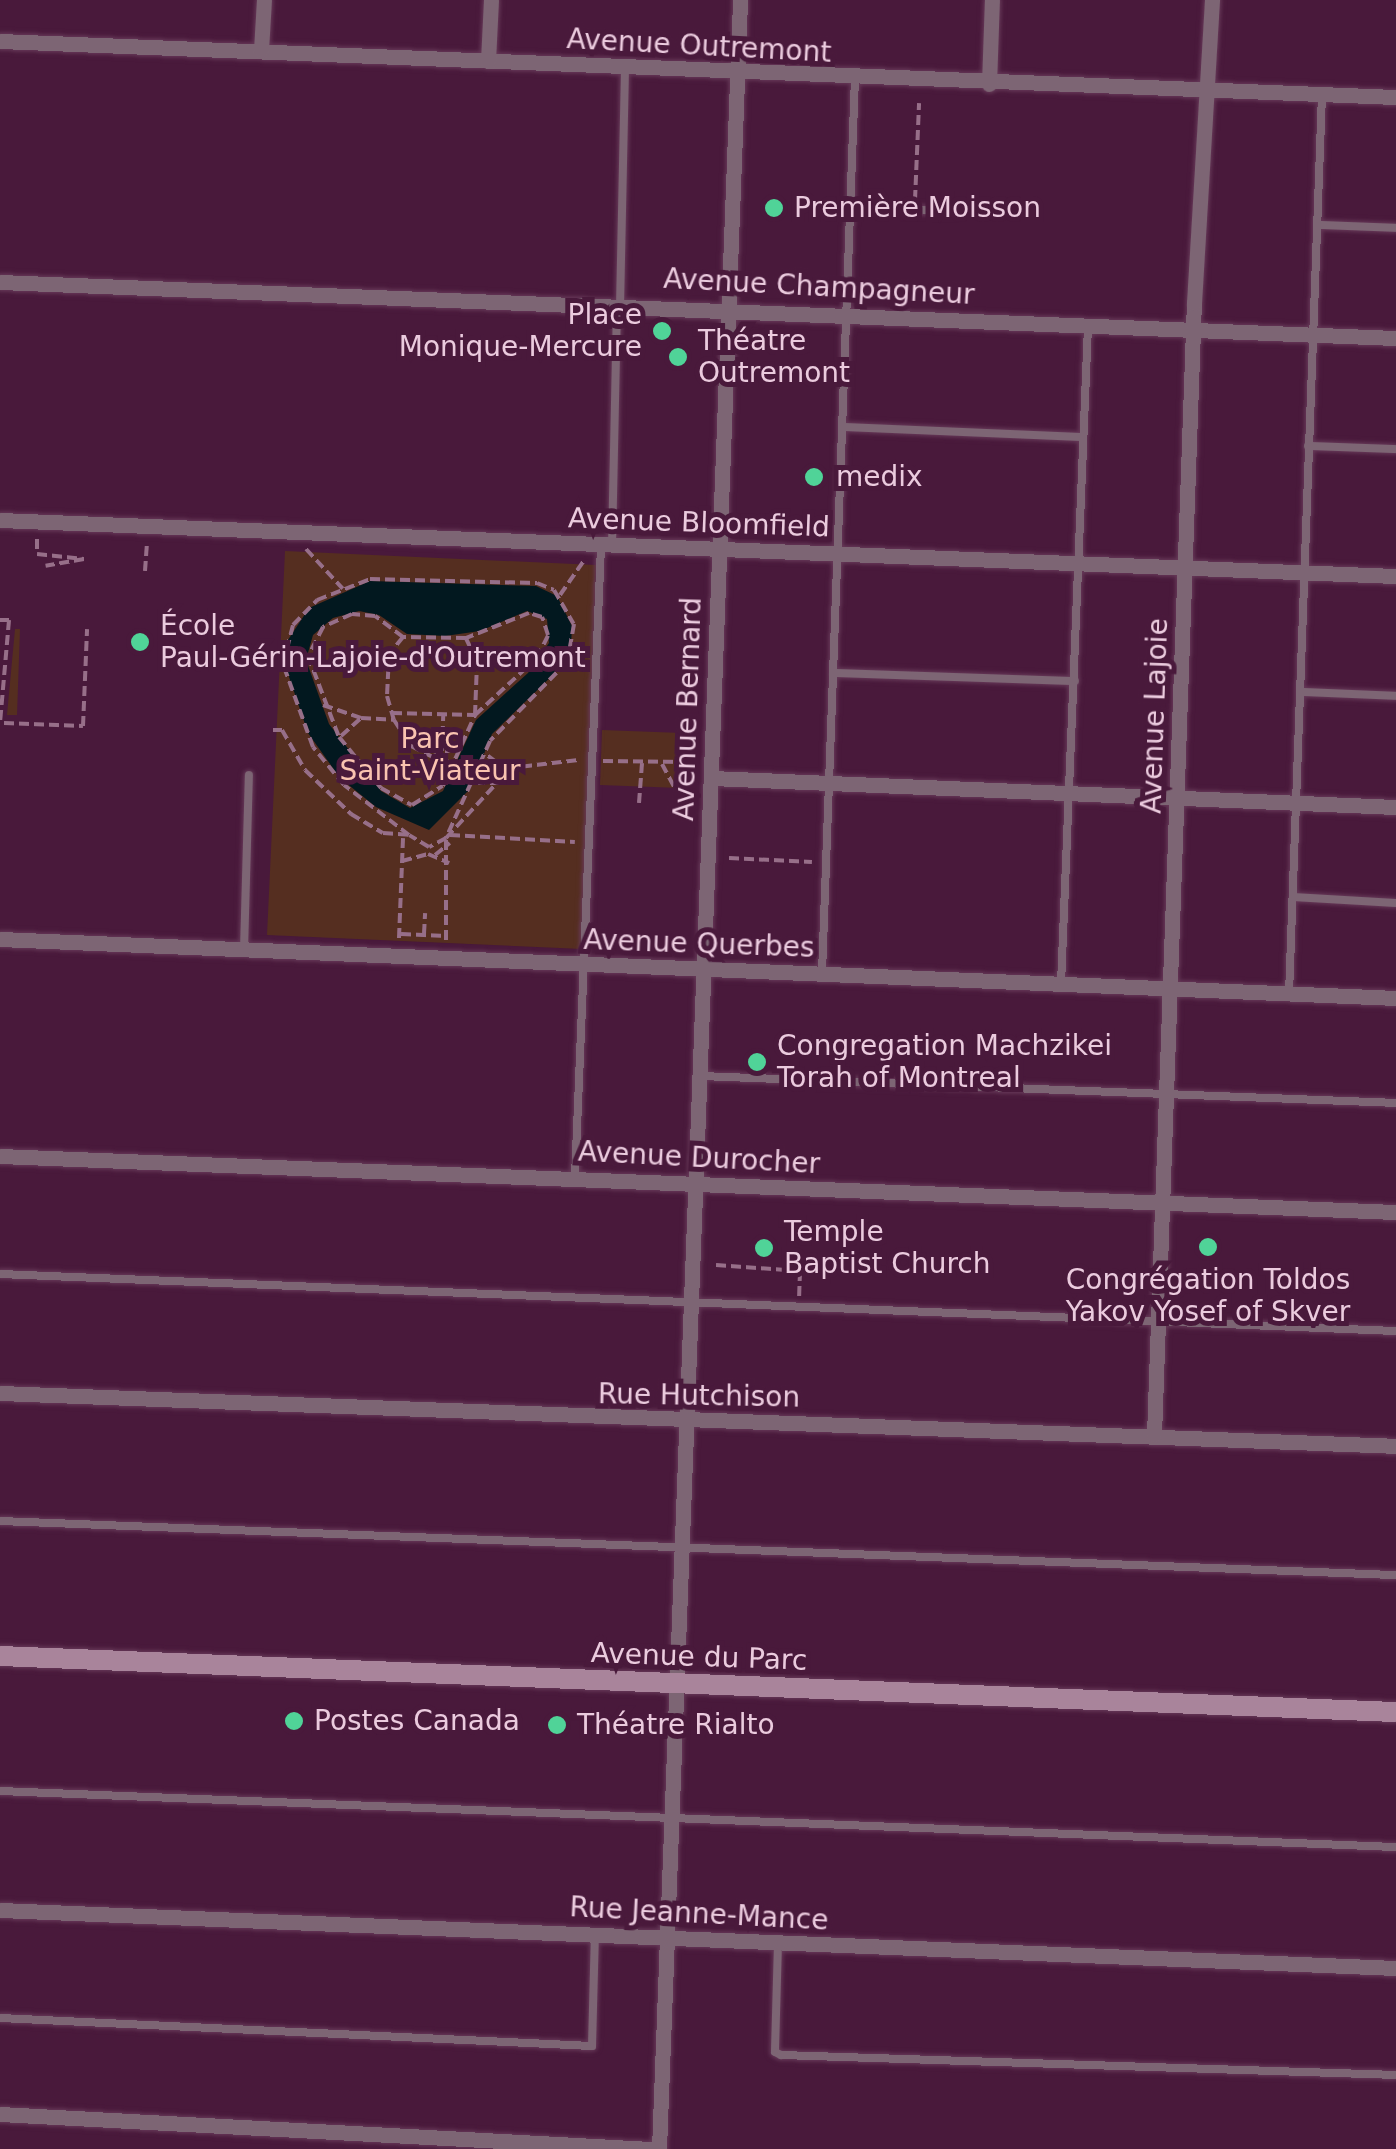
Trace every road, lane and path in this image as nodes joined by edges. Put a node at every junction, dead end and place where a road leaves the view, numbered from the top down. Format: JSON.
{"nodes":[{"id":1,"x":264,"y":0,"type":"edge"},
{"id":2,"x":491,"y":0,"type":"edge"},
{"id":3,"x":740,"y":0,"type":"edge"},
{"id":4,"x":992,"y":0,"type":"edge"},
{"id":5,"x":1212,"y":0,"type":"edge"},
{"id":6,"x":0,"y":41,"type":"edge"},
{"id":7,"x":261,"y":50,"type":"junction"},
{"id":8,"x":488,"y":62,"type":"junction"},
{"id":9,"x":625,"y":67,"type":"junction"},
{"id":10,"x":737,"y":72,"type":"junction"},
{"id":11,"x":855,"y":79,"type":"junction"},
{"id":12,"x":988,"y":84,"type":"junction"},
{"id":13,"x":1206,"y":91,"type":"junction"},
{"id":14,"x":1322,"y":94,"type":"junction"},
{"id":15,"x":1396,"y":97,"type":"edge"},
{"id":16,"x":919,"y":103,"type":"dead end"},
{"id":17,"x":850,"y":208,"type":"junction"},
{"id":18,"x":915,"y":210,"type":"junction"},
{"id":19,"x":956,"y":211,"type":"dead end"},
{"id":20,"x":1319,"y":225,"type":"junction"},
{"id":21,"x":1396,"y":228,"type":"edge"},
{"id":22,"x":0,"y":282,"type":"edge"},
{"id":23,"x":618,"y":307,"type":"junction"},
{"id":24,"x":729,"y":310,"type":"junction"},
{"id":25,"x":847,"y":316,"type":"junction"},
{"id":26,"x":1088,"y":325,"type":"junction"},
{"id":27,"x":1196,"y":330,"type":"junction"},
{"id":28,"x":1313,"y":333,"type":"junction"},
{"id":29,"x":1396,"y":338,"type":"edge"},
{"id":30,"x":843,"y":427,"type":"junction"},
{"id":31,"x":1083,"y":437,"type":"junction"},
{"id":32,"x":1308,"y":446,"type":"junction"},
{"id":33,"x":1396,"y":450,"type":"edge"},
{"id":34,"x":0,"y":520,"type":"edge"},
{"id":35,"x":37,"y":539,"type":"dead end"},
{"id":36,"x":147,"y":544,"type":"dead end"},
{"id":37,"x":606,"y":545,"type":"junction"},
{"id":38,"x":306,"y":549,"type":"dead end"},
{"id":39,"x":719,"y":549,"type":"junction"},
{"id":40,"x":37,"y":554,"type":"junction"},
{"id":41,"x":838,"y":554,"type":"junction"},
{"id":42,"x":585,"y":559,"type":"dead end"},
{"id":43,"x":1080,"y":563,"type":"junction"},
{"id":44,"x":1186,"y":567,"type":"junction"},
{"id":45,"x":146,"y":571,"type":"dead end"},
{"id":46,"x":1305,"y":572,"type":"junction"},
{"id":47,"x":1396,"y":576,"type":"edge"},
{"id":48,"x":343,"y":588,"type":"junction"},
{"id":49,"x":560,"y":595,"type":"junction"},
{"id":50,"x":0,"y":620,"type":"edge"},
{"id":51,"x":86,"y":629,"type":"dead end"},
{"id":52,"x":404,"y":637,"type":"junction"},
{"id":53,"x":466,"y":638,"type":"junction"},
{"id":54,"x":833,"y":673,"type":"junction"},
{"id":55,"x":680,"y":679,"type":"dead end"},
{"id":56,"x":691,"y":679,"type":"dead end"},
{"id":57,"x":1075,"y":681,"type":"junction"},
{"id":58,"x":1302,"y":692,"type":"junction"},
{"id":59,"x":1396,"y":696,"type":"edge"},
{"id":60,"x":323,"y":705,"type":"junction"},
{"id":61,"x":443,"y":714,"type":"junction"},
{"id":62,"x":475,"y":715,"type":"junction"},
{"id":63,"x":43,"y":716,"type":"dead end"},
{"id":64,"x":393,"y":716,"type":"junction"},
{"id":65,"x":361,"y":718,"type":"junction"},
{"id":66,"x":2,"y":723,"type":"edge"},
{"id":67,"x":42,"y":724,"type":"junction"},
{"id":68,"x":273,"y":730,"type":"dead end"},
{"id":69,"x":339,"y":737,"type":"junction"},
{"id":70,"x":459,"y":748,"type":"junction"},
{"id":71,"x":442,"y":750,"type":"junction"},
{"id":72,"x":484,"y":753,"type":"junction"},
{"id":73,"x":431,"y":757,"type":"junction"},
{"id":74,"x":642,"y":763,"type":"dead end"},
{"id":75,"x":662,"y":764,"type":"dead end"},
{"id":76,"x":492,"y":770,"type":"dead end"},
{"id":77,"x":249,"y":776,"type":"dead end"},
{"id":78,"x":712,"y":778,"type":"junction"},
{"id":79,"x":447,"y":779,"type":"junction"},
{"id":80,"x":475,"y":783,"type":"junction"},
{"id":81,"x":498,"y":783,"type":"junction"},
{"id":82,"x":831,"y":784,"type":"junction"},
{"id":83,"x":686,"y":790,"type":"dead end"},
{"id":84,"x":1068,"y":794,"type":"junction"},
{"id":85,"x":1178,"y":798,"type":"junction"},
{"id":86,"x":640,"y":803,"type":"dead end"},
{"id":87,"x":1296,"y":803,"type":"junction"},
{"id":88,"x":1396,"y":807,"type":"edge"},
{"id":89,"x":406,"y":835,"type":"junction"},
{"id":90,"x":449,"y":839,"type":"junction"},
{"id":91,"x":582,"y":843,"type":"dead end"},
{"id":92,"x":428,"y":847,"type":"junction"},
{"id":93,"x":427,"y":854,"type":"junction"},
{"id":94,"x":435,"y":856,"type":"junction"},
{"id":95,"x":729,"y":858,"type":"dead end"},
{"id":96,"x":402,"y":862,"type":"junction"},
{"id":97,"x":827,"y":862,"type":"junction"},
{"id":98,"x":426,"y":863,"type":"dead end"},
{"id":99,"x":449,"y":864,"type":"junction"},
{"id":100,"x":1293,"y":897,"type":"junction"},
{"id":101,"x":1396,"y":903,"type":"edge"},
{"id":102,"x":425,"y":912,"type":"dead end"},
{"id":103,"x":399,"y":934,"type":"junction"},
{"id":104,"x":424,"y":934,"type":"junction"},
{"id":105,"x":446,"y":936,"type":"junction"},
{"id":106,"x":0,"y":939,"type":"edge"},
{"id":107,"x":398,"y":943,"type":"dead end"},
{"id":108,"x":424,"y":944,"type":"dead end"},
{"id":109,"x":446,"y":945,"type":"dead end"},
{"id":110,"x":244,"y":950,"type":"junction"},
{"id":111,"x":585,"y":964,"type":"junction"},
{"id":112,"x":704,"y":970,"type":"junction"},
{"id":113,"x":822,"y":974,"type":"junction"},
{"id":114,"x":1061,"y":984,"type":"junction"},
{"id":115,"x":1170,"y":988,"type":"junction"},
{"id":116,"x":1290,"y":994,"type":"junction"},
{"id":117,"x":1396,"y":998,"type":"edge"},
{"id":118,"x":699,"y":1076,"type":"junction"},
{"id":119,"x":1166,"y":1094,"type":"junction"},
{"id":120,"x":1396,"y":1103,"type":"edge"},
{"id":121,"x":0,"y":1156,"type":"edge"},
{"id":122,"x":575,"y":1177,"type":"junction"},
{"id":123,"x":695,"y":1184,"type":"junction"},
{"id":124,"x":1162,"y":1203,"type":"junction"},
{"id":125,"x":1396,"y":1212,"type":"edge"},
{"id":126,"x":716,"y":1265,"type":"dead end"},
{"id":127,"x":0,"y":1274,"type":"edge"},
{"id":128,"x":691,"y":1302,"type":"junction"},
{"id":129,"x":798,"y":1306,"type":"junction"},
{"id":130,"x":1158,"y":1320,"type":"junction"},
{"id":131,"x":1396,"y":1331,"type":"edge"},
{"id":132,"x":0,"y":1393,"type":"edge"},
{"id":133,"x":687,"y":1420,"type":"junction"},
{"id":134,"x":1154,"y":1435,"type":"junction"},
{"id":135,"x":1396,"y":1446,"type":"edge"},
{"id":136,"x":0,"y":1520,"type":"edge"},
{"id":137,"x":682,"y":1545,"type":"junction"},
{"id":138,"x":1396,"y":1575,"type":"edge"},
{"id":139,"x":0,"y":1656,"type":"edge"},
{"id":140,"x":677,"y":1683,"type":"junction"},
{"id":141,"x":1396,"y":1712,"type":"edge"},
{"id":142,"x":0,"y":1791,"type":"edge"},
{"id":143,"x":672,"y":1819,"type":"junction"},
{"id":144,"x":1396,"y":1847,"type":"edge"},
{"id":145,"x":0,"y":1910,"type":"edge"},
{"id":146,"x":596,"y":1934,"type":"junction"},
{"id":147,"x":668,"y":1939,"type":"junction"},
{"id":148,"x":778,"y":1943,"type":"junction"},
{"id":149,"x":1396,"y":1968,"type":"edge"},
{"id":150,"x":0,"y":2018,"type":"edge"},
{"id":151,"x":1396,"y":2075,"type":"edge"},
{"id":152,"x":0,"y":2114,"type":"edge"},
{"id":153,"x":651,"y":2149,"type":"edge"},
{"id":154,"x":659,"y":2149,"type":"edge"}],
"edges":[{"from":1,"to":7,"type":"street"},
{"from":2,"to":8,"type":"street"},
{"from":3,"to":10,"type":"street","name":"Avenue Bernard"},
{"from":4,"to":12,"type":"street"},
{"from":5,"to":13,"type":"street","name":"Avenue Lajoie"},
{"from":6,"to":7,"type":"street","name":"Avenue Outremont"},
{"from":7,"to":8,"type":"street","name":"Avenue Outremont"},
{"from":8,"to":9,"type":"street","name":"Avenue Outremont"},
{"from":9,"to":10,"type":"street","name":"Avenue Outremont"},
{"from":9,"to":23,"type":"lane"},
{"from":10,"to":11,"type":"street","name":"Avenue Outremont"},
{"from":10,"to":24,"type":"street","name":"Avenue Bernard"},
{"from":11,"to":12,"type":"street","name":"Avenue Outremont"},
{"from":11,"to":17,"type":"lane"},
{"from":12,"to":13,"type":"street","name":"Avenue Outremont"},
{"from":13,"to":14,"type":"street","name":"Avenue Outremont"},
{"from":13,"to":27,"type":"street","name":"Avenue Lajoie"},
{"from":14,"to":15,"type":"street","name":"Avenue Outremont"},
{"from":14,"to":20,"type":"lane"},
{"from":16,"to":18,"type":"path"},
{"from":17,"to":18,"type":"lane"},
{"from":17,"to":25,"type":"lane"},
{"from":18,"to":19,"type":"lane"},
{"from":20,"to":21,"type":"lane"},
{"from":20,"to":28,"type":"lane"},
{"from":22,"to":23,"type":"street","name":"Avenue Champagneur"},
{"from":23,"to":24,"type":"street","name":"Avenue Champagneur"},
{"from":23,"to":37,"type":"lane"},
{"from":24,"to":25,"type":"street","name":"Avenue Champagneur"},
{"from":24,"to":39,"type":"street","name":"Avenue Bernard"},
{"from":25,"to":26,"type":"street","name":"Avenue Champagneur"},
{"from":25,"to":30,"type":"lane"},
{"from":26,"to":27,"type":"street","name":"Avenue Champagneur"},
{"from":26,"to":31,"type":"lane"},
{"from":27,"to":28,"type":"street","name":"Avenue Champagneur"},
{"from":27,"to":44,"type":"street","name":"Avenue Lajoie"},
{"from":28,"to":29,"type":"street","name":"Avenue Champagneur"},
{"from":28,"to":32,"type":"lane"},
{"from":30,"to":31,"type":"lane"},
{"from":30,"to":41,"type":"lane"},
{"from":31,"to":43,"type":"lane"},
{"from":32,"to":33,"type":"lane"},
{"from":32,"to":46,"type":"lane"},
{"from":34,"to":37,"type":"street","name":"Avenue Bloomfield"},
{"from":35,"to":40,"type":"path"},
{"from":36,"to":45,"type":"path"},
{"from":37,"to":39,"type":"street","name":"Avenue Bloomfield"},
{"from":37,"to":111,"type":"lane"},
{"from":38,"to":48,"type":"path"},
{"from":39,"to":41,"type":"street","name":"Avenue Bloomfield"},
{"from":39,"to":78,"type":"street","name":"Avenue Bernard"},
{"from":40,"to":40,"type":"path"},
{"from":41,"to":43,"type":"street","name":"Avenue Bloomfield"},
{"from":41,"to":54,"type":"lane"},
{"from":42,"to":49,"type":"path"},
{"from":43,"to":44,"type":"street","name":"Avenue Bloomfield"},
{"from":43,"to":57,"type":"lane"},
{"from":44,"to":46,"type":"street","name":"Avenue Bloomfield"},
{"from":44,"to":85,"type":"street","name":"Avenue Lajoie"},
{"from":46,"to":47,"type":"street","name":"Avenue Bloomfield"},
{"from":46,"to":58,"type":"lane"},
{"from":48,"to":49,"type":"path"},
{"from":48,"to":89,"type":"path"},
{"from":49,"to":72,"type":"path"},
{"from":50,"to":66,"type":"path"},
{"from":51,"to":67,"type":"path"},
{"from":52,"to":53,"type":"path"},
{"from":52,"to":60,"type":"path"},
{"from":52,"to":64,"type":"path"},
{"from":53,"to":62,"type":"path"},
{"from":53,"to":62,"type":"path"},
{"from":54,"to":57,"type":"lane"},
{"from":54,"to":82,"type":"lane"},
{"from":55,"to":56,"type":"path"},
{"from":57,"to":84,"type":"lane"},
{"from":58,"to":59,"type":"lane"},
{"from":58,"to":87,"type":"lane"},
{"from":60,"to":65,"type":"path"},
{"from":60,"to":69,"type":"path"},
{"from":61,"to":62,"type":"path"},
{"from":61,"to":64,"type":"path"},
{"from":61,"to":71,"type":"path"},
{"from":62,"to":70,"type":"path"},
{"from":63,"to":67,"type":"path"},
{"from":64,"to":65,"type":"path"},
{"from":64,"to":73,"type":"path"},
{"from":65,"to":69,"type":"path"},
{"from":66,"to":67,"type":"path"},
{"from":68,"to":89,"type":"path"},
{"from":69,"to":79,"type":"path"},
{"from":70,"to":71,"type":"path"},
{"from":70,"to":79,"type":"path"},
{"from":71,"to":73,"type":"path"},
{"from":72,"to":80,"type":"path"},
{"from":72,"to":81,"type":"path"},
{"from":73,"to":76,"type":"path","bridge":true},
{"from":73,"to":79,"type":"path"},
{"from":74,"to":86,"type":"path"},
{"from":75,"to":83,"type":"path"},
{"from":77,"to":110,"type":"lane"},
{"from":78,"to":82,"type":"street"},
{"from":78,"to":112,"type":"street","name":"Avenue Bernard"},
{"from":80,"to":81,"type":"path"},
{"from":80,"to":90,"type":"path"},
{"from":81,"to":90,"type":"path"},
{"from":82,"to":84,"type":"street"},
{"from":82,"to":97,"type":"lane"},
{"from":84,"to":85,"type":"street"},
{"from":84,"to":114,"type":"lane"},
{"from":85,"to":87,"type":"street"},
{"from":85,"to":115,"type":"street","name":"Avenue Lajoie"},
{"from":87,"to":88,"type":"street"},
{"from":87,"to":100,"type":"lane"},
{"from":89,"to":92,"type":"path"},
{"from":89,"to":96,"type":"path"},
{"from":90,"to":91,"type":"path"},
{"from":90,"to":92,"type":"path"},
{"from":90,"to":94,"type":"path"},
{"from":90,"to":99,"type":"path"},
{"from":92,"to":93,"type":"path"},
{"from":93,"to":94,"type":"path"},
{"from":93,"to":96,"type":"path"},
{"from":93,"to":98,"type":"path"},
{"from":94,"to":99,"type":"path"},
{"from":95,"to":97,"type":"path"},
{"from":96,"to":103,"type":"path"},
{"from":97,"to":113,"type":"lane"},
{"from":99,"to":105,"type":"path"},
{"from":100,"to":101,"type":"lane"},
{"from":100,"to":116,"type":"lane"},
{"from":102,"to":104,"type":"path"},
{"from":103,"to":104,"type":"path"},
{"from":103,"to":107,"type":"path"},
{"from":104,"to":105,"type":"path"},
{"from":104,"to":108,"type":"path"},
{"from":105,"to":109,"type":"path"},
{"from":106,"to":110,"type":"street","name":"Avenue Querbes"},
{"from":110,"to":111,"type":"street","name":"Avenue Querbes"},
{"from":111,"to":112,"type":"street","name":"Avenue Querbes"},
{"from":111,"to":122,"type":"lane"},
{"from":112,"to":113,"type":"street","name":"Avenue Querbes"},
{"from":112,"to":118,"type":"street","name":"Avenue Bernard"},
{"from":113,"to":114,"type":"street","name":"Avenue Querbes"},
{"from":114,"to":115,"type":"street","name":"Avenue Querbes"},
{"from":115,"to":116,"type":"street","name":"Avenue Querbes"},
{"from":115,"to":119,"type":"street","name":"Avenue Lajoie"},
{"from":116,"to":117,"type":"street","name":"Avenue Querbes"},
{"from":118,"to":119,"type":"lane"},
{"from":118,"to":123,"type":"street","name":"Avenue Bernard"},
{"from":119,"to":120,"type":"lane"},
{"from":119,"to":124,"type":"street","name":"Avenue Lajoie"},
{"from":121,"to":122,"type":"street","name":"Avenue Durocher"},
{"from":122,"to":123,"type":"street","name":"Avenue Durocher"},
{"from":123,"to":124,"type":"street","name":"Avenue Durocher"},
{"from":123,"to":128,"type":"street","name":"Avenue Bernard"},
{"from":124,"to":125,"type":"street","name":"Avenue Durocher"},
{"from":124,"to":130,"type":"street","name":"Avenue Lajoie"},
{"from":126,"to":129,"type":"path"},
{"from":127,"to":128,"type":"lane"},
{"from":128,"to":129,"type":"lane"},
{"from":128,"to":133,"type":"street","name":"Avenue Bernard"},
{"from":129,"to":130,"type":"lane"},
{"from":130,"to":131,"type":"lane"},
{"from":130,"to":134,"type":"street","name":"Avenue Lajoie"},
{"from":132,"to":133,"type":"street","name":"Rue Hutchison"},
{"from":133,"to":134,"type":"street","name":"Rue Hutchison"},
{"from":133,"to":137,"type":"street","name":"Avenue Bernard"},
{"from":134,"to":135,"type":"street","name":"Rue Hutchison"},
{"from":136,"to":137,"type":"lane"},
{"from":137,"to":138,"type":"lane"},
{"from":137,"to":140,"type":"street","name":"Avenue Bernard"},
{"from":139,"to":140,"type":"main road","name":"Avenue du Parc"},
{"from":140,"to":141,"type":"main road","name":"Avenue du Parc"},
{"from":140,"to":143,"type":"street","name":"Avenue Bernard"},
{"from":142,"to":143,"type":"lane"},
{"from":143,"to":144,"type":"lane"},
{"from":143,"to":147,"type":"street","name":"Avenue Bernard"},
{"from":145,"to":146,"type":"street","name":"Rue Jeanne-Mance"},
{"from":146,"to":147,"type":"street","name":"Rue Jeanne-Mance"},
{"from":146,"to":150,"type":"lane"},
{"from":147,"to":148,"type":"street","name":"Rue Jeanne-Mance"},
{"from":147,"to":154,"type":"street","name":"Avenue Bernard"},
{"from":148,"to":149,"type":"street","name":"Rue Jeanne-Mance"},
{"from":148,"to":151,"type":"lane"},
{"from":152,"to":153,"type":"street"}]}
